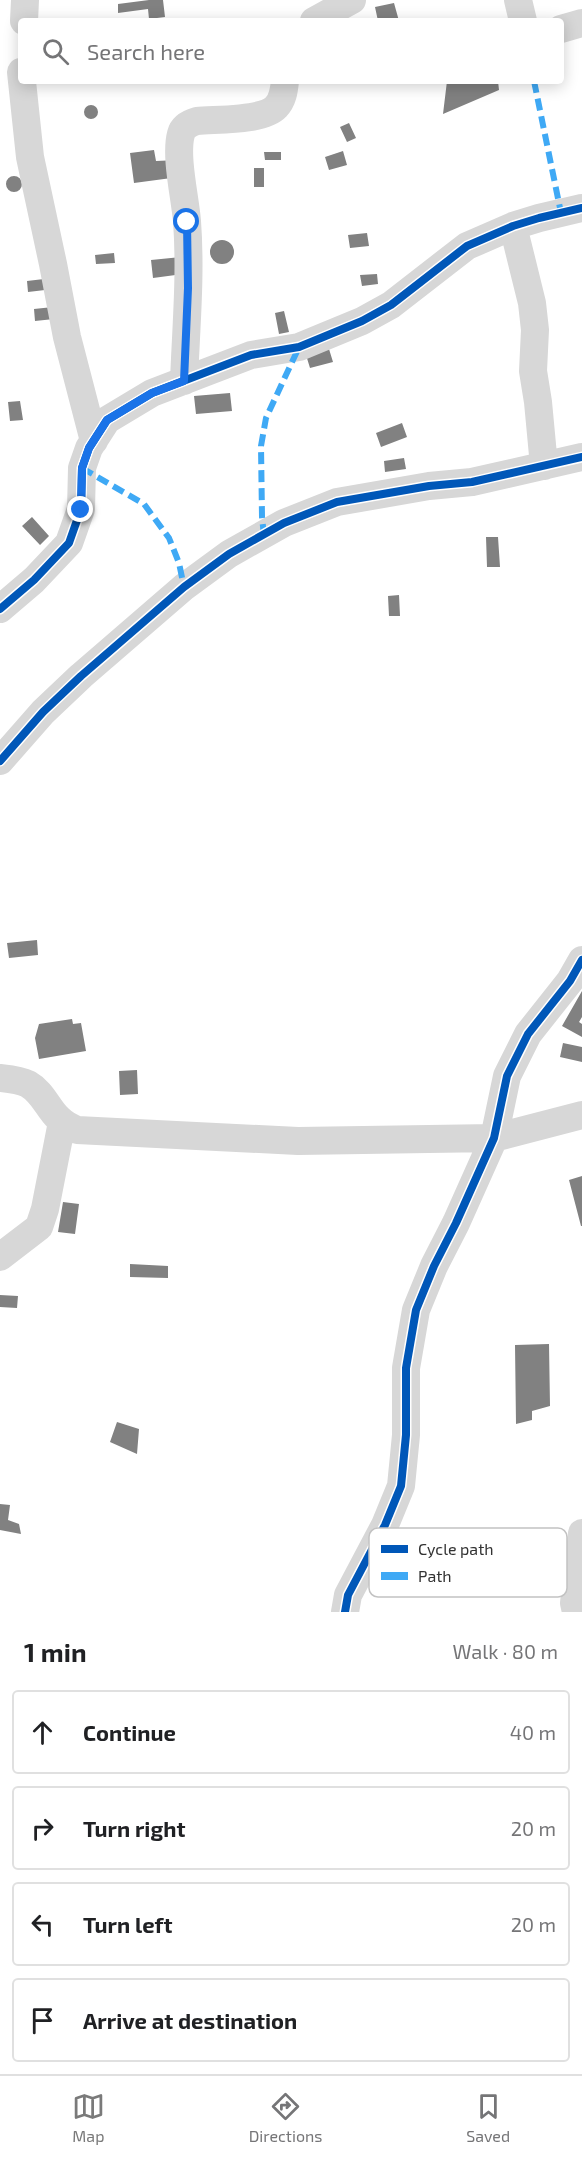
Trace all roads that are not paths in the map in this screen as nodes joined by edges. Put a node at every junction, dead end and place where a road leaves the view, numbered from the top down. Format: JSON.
{"nodes":[{"id":1,"x":25,"y":0,"type":"edge"},
{"id":2,"x":352,"y":0,"type":"edge"},
{"id":3,"x":518,"y":0,"type":"edge"},
{"id":4,"x":24,"y":18,"type":"edge"},
{"id":5,"x":317,"y":18,"type":"edge"},
{"id":6,"x":522,"y":18,"type":"edge"},
{"id":7,"x":582,"y":23,"type":"edge"},
{"id":8,"x":564,"y":28,"type":"edge"},
{"id":9,"x":22,"y":84,"type":"edge"},
{"id":10,"x":285,"y":84,"type":"edge"},
{"id":11,"x":582,"y":208,"type":"edge"},
{"id":12,"x":513,"y":226,"type":"junction"},
{"id":13,"x":184,"y":381,"type":"junction"},
{"id":14,"x":94,"y":441,"type":"junction"},
{"id":15,"x":582,"y":458,"type":"edge"},
{"id":16,"x":544,"y":466,"type":"junction"},
{"id":17,"x":0,"y":609,"type":"edge"},
{"id":18,"x":0,"y":761,"type":"edge"},
{"id":19,"x":582,"y":960,"type":"edge"},
{"id":20,"x":0,"y":1078,"type":"edge"},
{"id":21,"x":582,"y":1115,"type":"edge"},
{"id":22,"x":62,"y":1122,"type":"junction"},
{"id":23,"x":494,"y":1138,"type":"junction"},
{"id":24,"x":0,"y":1257,"type":"edge"},
{"id":25,"x":383,"y":1528,"type":"edge"},
{"id":26,"x":582,"y":1533,"type":"edge"},
{"id":27,"x":369,"y":1555,"type":"edge"},
{"id":28,"x":345,"y":1612,"type":"edge"},
{"id":29,"x":576,"y":1612,"type":"edge"}],
"edges":[{"from":1,"to":4,"type":"street"},
{"from":2,"to":5,"type":"street"},
{"from":3,"to":6,"type":"street"},
{"from":7,"to":8,"type":"street"},
{"from":9,"to":14,"type":"street"},
{"from":10,"to":13,"type":"street"},
{"from":11,"to":12,"type":"street"},
{"from":12,"to":13,"type":"street"},
{"from":12,"to":16,"type":"street"},
{"from":13,"to":14,"type":"street"},
{"from":14,"to":17,"type":"street"},
{"from":15,"to":16,"type":"street"},
{"from":16,"to":18,"type":"street"},
{"from":19,"to":23,"type":"street"},
{"from":20,"to":22,"type":"street"},
{"from":21,"to":23,"type":"street"},
{"from":22,"to":23,"type":"street"},
{"from":22,"to":24,"type":"street"},
{"from":23,"to":25,"type":"street"},
{"from":26,"to":29,"type":"street"},
{"from":27,"to":28,"type":"street"}]}
